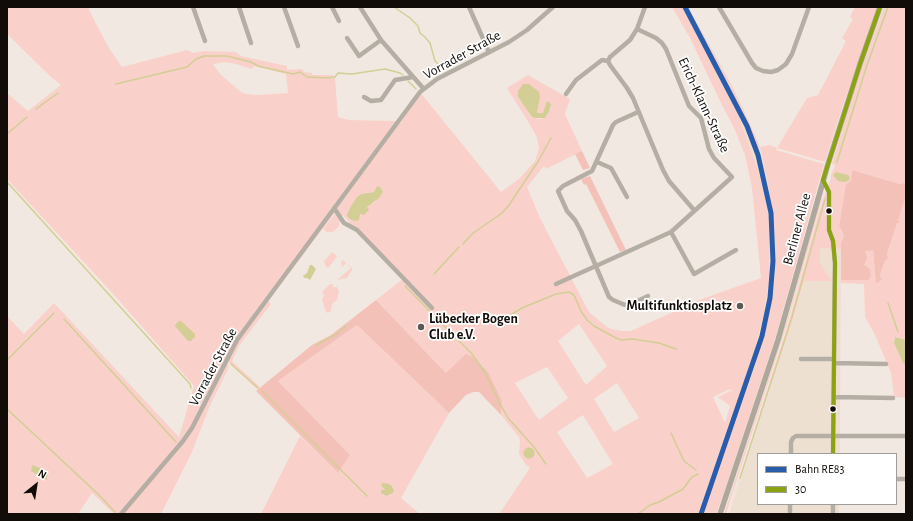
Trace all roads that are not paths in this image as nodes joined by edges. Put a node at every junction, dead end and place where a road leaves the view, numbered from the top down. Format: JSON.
{"nodes":[{"id":1,"x":193,"y":7,"type":"edge"},
{"id":2,"x":239,"y":7,"type":"edge"},
{"id":3,"x":284,"y":7,"type":"edge"},
{"id":4,"x":333,"y":7,"type":"edge"},
{"id":5,"x":360,"y":7,"type":"edge"},
{"id":6,"x":469,"y":7,"type":"edge"},
{"id":7,"x":553,"y":7,"type":"edge"},
{"id":8,"x":645,"y":7,"type":"edge"},
{"id":9,"x":719,"y":7,"type":"edge"},
{"id":10,"x":809,"y":7,"type":"edge"},
{"id":11,"x":880,"y":7,"type":"edge"},
{"id":12,"x":339,"y":21,"type":"dead end"},
{"id":13,"x":637,"y":29,"type":"junction"},
{"id":14,"x":347,"y":38,"type":"dead end"},
{"id":15,"x":381,"y":40,"type":"junction"},
{"id":16,"x":205,"y":41,"type":"dead end"},
{"id":17,"x":251,"y":43,"type":"dead end"},
{"id":18,"x":298,"y":46,"type":"dead end"},
{"id":19,"x":489,"y":52,"type":"junction"},
{"id":20,"x":608,"y":60,"type":"junction"},
{"id":21,"x":413,"y":77,"type":"junction"},
{"id":22,"x":424,"y":88,"type":"junction"},
{"id":23,"x":566,"y":94,"type":"dead end"},
{"id":24,"x":364,"y":97,"type":"dead end"},
{"id":25,"x":638,"y":112,"type":"junction"},
{"id":26,"x":597,"y":162,"type":"junction"},
{"id":27,"x":823,"y":180,"type":"junction"},
{"id":28,"x":627,"y":197,"type":"dead end"},
{"id":29,"x":334,"y":208,"type":"junction"},
{"id":30,"x":694,"y":210,"type":"junction"},
{"id":31,"x":671,"y":232,"type":"junction"},
{"id":32,"x":736,"y":250,"type":"dead end"},
{"id":33,"x":596,"y":266,"type":"junction"},
{"id":34,"x":556,"y":284,"type":"dead end"},
{"id":35,"x":648,"y":296,"type":"dead end"},
{"id":36,"x":432,"y":308,"type":"dead end"},
{"id":37,"x":802,"y":359,"type":"dead end"},
{"id":38,"x":834,"y":361,"type":"junction"},
{"id":39,"x":886,"y":364,"type":"dead end"},
{"id":40,"x":834,"y":397,"type":"junction"},
{"id":41,"x":893,"y":398,"type":"dead end"},
{"id":42,"x":833,"y":436,"type":"junction"},
{"id":43,"x":906,"y":436,"type":"edge"},
{"id":44,"x":791,"y":453,"type":"edge"},
{"id":45,"x":833,"y":453,"type":"edge"},
{"id":46,"x":122,"y":514,"type":"edge"},
{"id":47,"x":720,"y":514,"type":"edge"}],
"edges":[{"from":1,"to":16,"type":"street"},
{"from":2,"to":17,"type":"street"},
{"from":3,"to":18,"type":"street"},
{"from":4,"to":12,"type":"street"},
{"from":5,"to":15,"type":"street"},
{"from":6,"to":19,"type":"street"},
{"from":7,"to":19,"type":"street","name":"Vorrader Straße"},
{"from":8,"to":13,"type":"street"},
{"from":9,"to":10,"type":"street"},
{"from":11,"to":27,"type":"main road","name":"Berliner Allee"},
{"from":13,"to":20,"type":"street"},
{"from":13,"to":30,"type":"street","name":"Erich-Klann-Straße"},
{"from":14,"to":15,"type":"street"},
{"from":15,"to":21,"type":"street"},
{"from":19,"to":22,"type":"street","name":"Vorrader Straße"},
{"from":20,"to":23,"type":"street"},
{"from":20,"to":25,"type":"street"},
{"from":21,"to":22,"type":"street"},
{"from":21,"to":24,"type":"street"},
{"from":22,"to":29,"type":"street","name":"Vorrader Straße"},
{"from":25,"to":26,"type":"street"},
{"from":25,"to":30,"type":"street"},
{"from":26,"to":28,"type":"street"},
{"from":26,"to":33,"type":"street"},
{"from":27,"to":38,"type":"street"},
{"from":27,"to":47,"type":"main road","name":"Berliner Allee"},
{"from":29,"to":36,"type":"street"},
{"from":29,"to":46,"type":"street","name":"Vorrader Straße"},
{"from":30,"to":31,"type":"street"},
{"from":31,"to":32,"type":"street"},
{"from":31,"to":33,"type":"street"},
{"from":33,"to":34,"type":"street"},
{"from":33,"to":35,"type":"street"},
{"from":37,"to":38,"type":"street"},
{"from":38,"to":39,"type":"street"},
{"from":38,"to":40,"type":"street"},
{"from":40,"to":41,"type":"street"},
{"from":40,"to":42,"type":"street"},
{"from":42,"to":43,"type":"street"},
{"from":42,"to":44,"type":"street"},
{"from":42,"to":45,"type":"street"}]}
